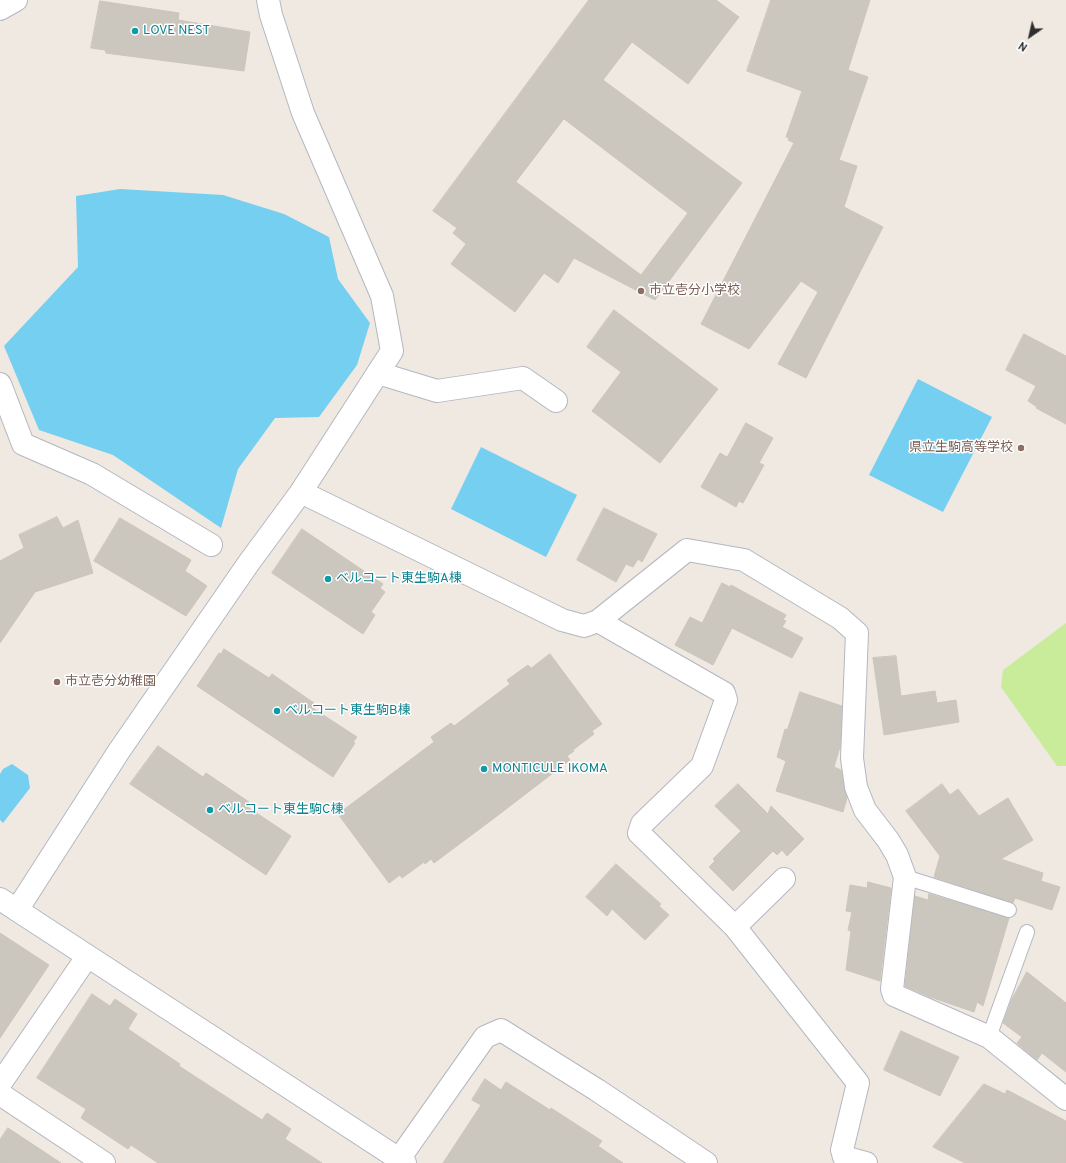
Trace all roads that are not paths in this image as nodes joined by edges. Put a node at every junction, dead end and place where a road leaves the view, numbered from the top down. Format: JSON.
{"nodes":[{"id":1,"x":16,"y":0,"type":"edge"},
{"id":2,"x":268,"y":0,"type":"edge"},
{"id":3,"x":0,"y":9,"type":"edge"},
{"id":4,"x":378,"y":373,"type":"junction"},
{"id":5,"x":0,"y":384,"type":"edge"},
{"id":6,"x":556,"y":401,"type":"dead end"},
{"id":7,"x":301,"y":492,"type":"junction"},
{"id":8,"x":211,"y":545,"type":"dead end"},
{"id":9,"x":598,"y":621,"type":"junction"},
{"id":10,"x":905,"y":877,"type":"junction"},
{"id":11,"x":784,"y":878,"type":"dead end"},
{"id":12,"x":8,"y":904,"type":"edge"},
{"id":13,"x":1009,"y":910,"type":"dead end"},
{"id":14,"x":735,"y":927,"type":"junction"},
{"id":15,"x":1027,"y":932,"type":"dead end"},
{"id":16,"x":87,"y":957,"type":"junction"},
{"id":17,"x":989,"y":1037,"type":"junction"},
{"id":18,"x":0,"y":1084,"type":"edge"},
{"id":19,"x":0,"y":1094,"type":"edge"},
{"id":20,"x":1066,"y":1099,"type":"edge"},
{"id":21,"x":402,"y":1161,"type":"edge"},
{"id":22,"x":104,"y":1163,"type":"edge"},
{"id":23,"x":706,"y":1163,"type":"edge"},
{"id":24,"x":866,"y":1163,"type":"edge"}],
"edges":[{"from":1,"to":3,"type":"street"},
{"from":2,"to":4,"type":"street"},
{"from":4,"to":6,"type":"street"},
{"from":4,"to":7,"type":"street"},
{"from":5,"to":8,"type":"street"},
{"from":7,"to":9,"type":"street"},
{"from":7,"to":12,"type":"street"},
{"from":9,"to":10,"type":"street"},
{"from":9,"to":14,"type":"street"},
{"from":10,"to":13,"type":"lane"},
{"from":10,"to":17,"type":"street"},
{"from":11,"to":14,"type":"street"},
{"from":12,"to":16,"type":"street"},
{"from":14,"to":24,"type":"street"},
{"from":15,"to":17,"type":"lane"},
{"from":16,"to":18,"type":"street"},
{"from":16,"to":21,"type":"street"},
{"from":17,"to":20,"type":"street"},
{"from":19,"to":22,"type":"street"},
{"from":21,"to":23,"type":"street"}]}
